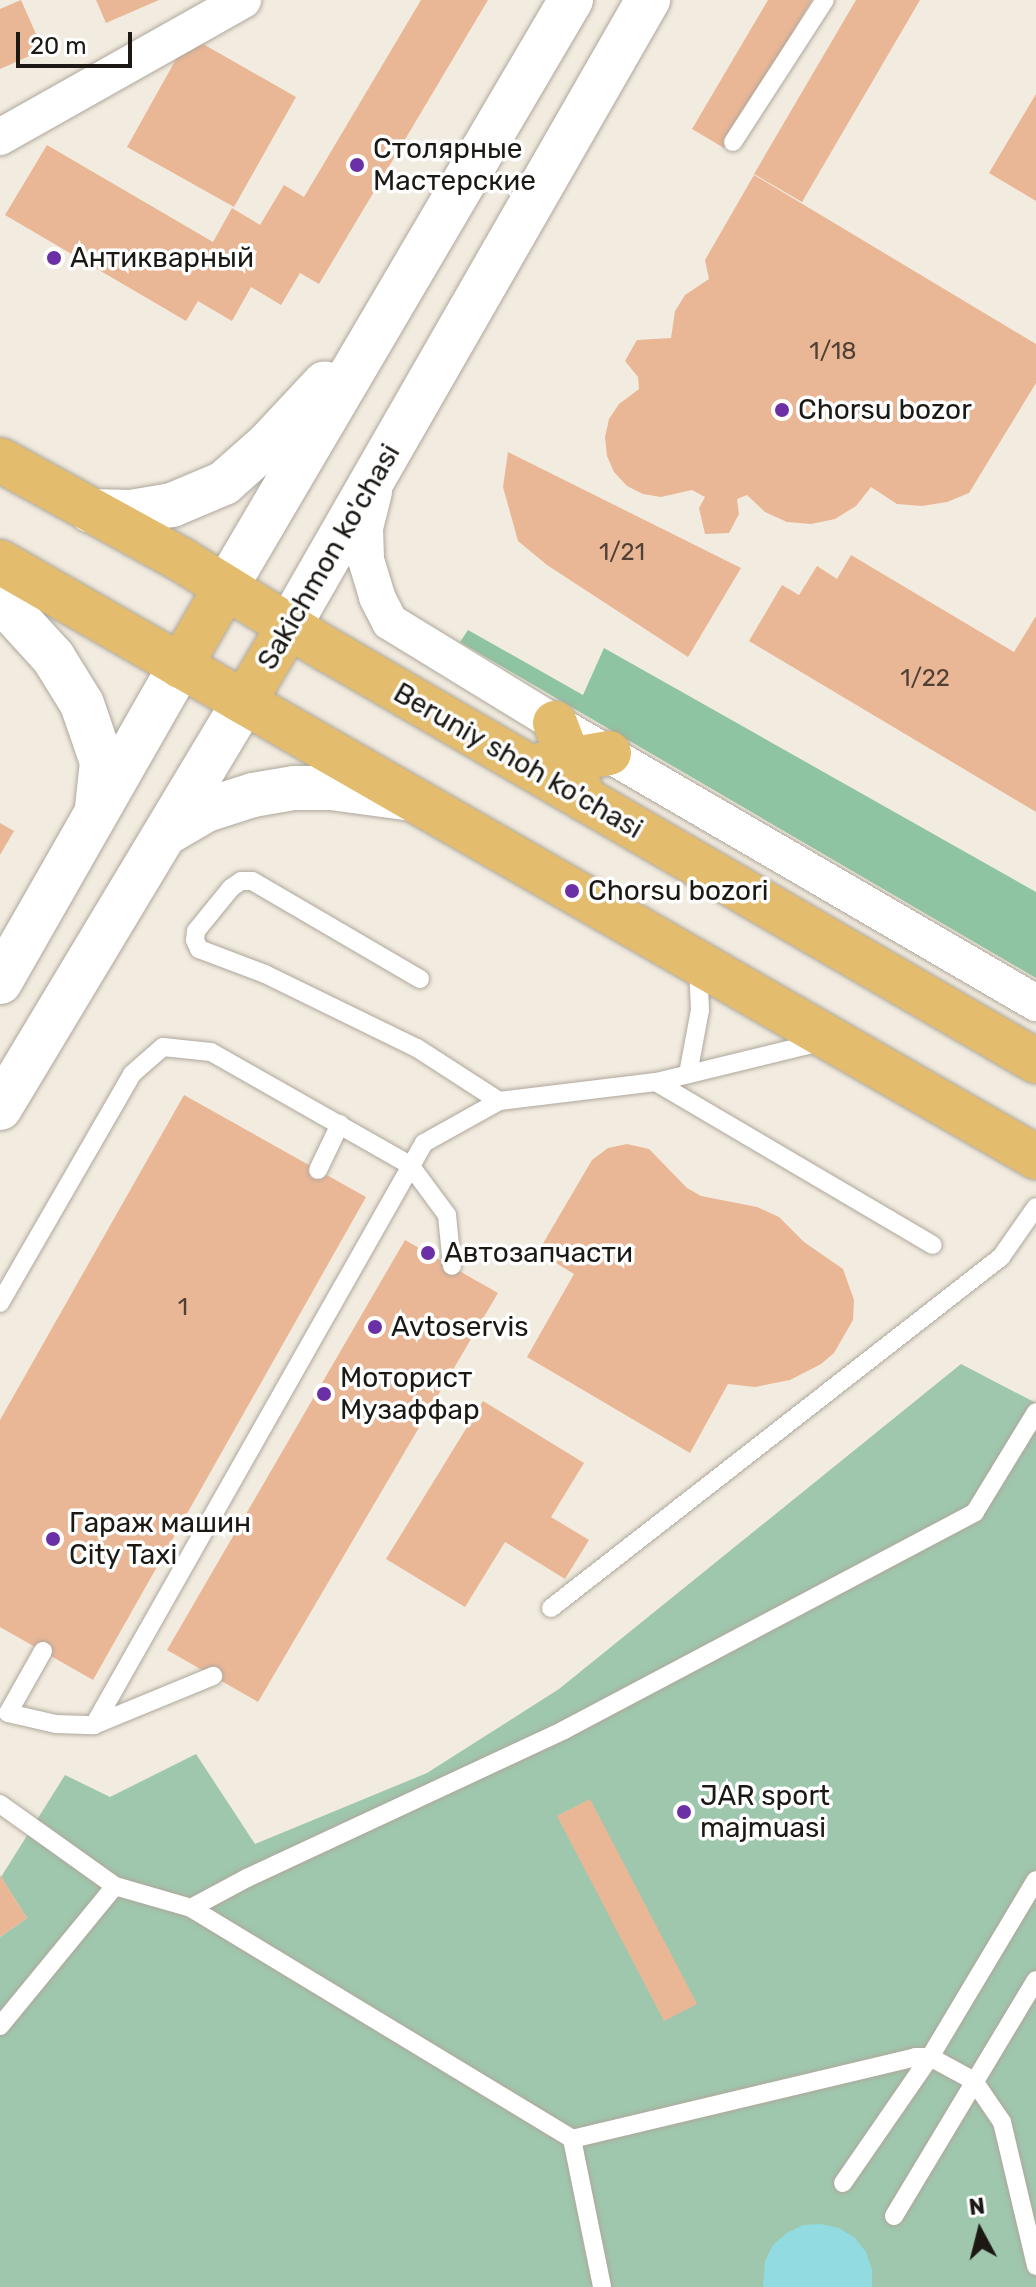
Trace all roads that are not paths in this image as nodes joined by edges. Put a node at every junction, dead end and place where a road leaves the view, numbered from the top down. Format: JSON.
{"nodes":[{"id":1,"x":243,"y":0,"type":"edge"},
{"id":2,"x":571,"y":0,"type":"edge"},
{"id":3,"x":648,"y":0,"type":"edge"},
{"id":4,"x":825,"y":0,"type":"edge"},
{"id":5,"x":0,"y":137,"type":"edge"},
{"id":6,"x":733,"y":142,"type":"dead end"},
{"id":7,"x":381,"y":323,"type":"junction"},
{"id":8,"x":0,"y":460,"type":"edge"},
{"id":9,"x":378,"y":475,"type":"junction"},
{"id":10,"x":91,"y":511,"type":"junction"},
{"id":11,"x":0,"y":562,"type":"edge"},
{"id":12,"x":226,"y":587,"type":"junction"},
{"id":13,"x":0,"y":599,"type":"edge"},
{"id":14,"x":289,"y":626,"type":"junction"},
{"id":15,"x":180,"y":666,"type":"junction"},
{"id":16,"x":244,"y":702,"type":"junction"},
{"id":17,"x":569,"y":760,"type":"junction"},
{"id":18,"x":412,"y":799,"type":"junction"},
{"id":19,"x":96,"y":819,"type":"junction"},
{"id":20,"x":163,"y":836,"type":"junction"},
{"id":21,"x":698,"y":963,"type":"junction"},
{"id":22,"x":420,"y":979,"type":"dead end"},
{"id":23,"x":0,"y":982,"type":"edge"},
{"id":24,"x":1036,"y":1003,"type":"edge"},
{"id":25,"x":830,"y":1039,"type":"junction"},
{"id":26,"x":1036,"y":1061,"type":"edge"},
{"id":27,"x":688,"y":1074,"type":"junction"},
{"id":28,"x":656,"y":1082,"type":"junction"},
{"id":29,"x":499,"y":1101,"type":"junction"},
{"id":30,"x":0,"y":1108,"type":"edge"},
{"id":31,"x":340,"y":1124,"type":"junction"},
{"id":32,"x":1036,"y":1157,"type":"edge"},
{"id":33,"x":410,"y":1165,"type":"junction"},
{"id":34,"x":318,"y":1170,"type":"dead end"},
{"id":35,"x":1036,"y":1207,"type":"edge"},
{"id":36,"x":933,"y":1245,"type":"dead end"},
{"id":37,"x":452,"y":1266,"type":"dead end"},
{"id":38,"x":0,"y":1303,"type":"edge"},
{"id":39,"x":1036,"y":1412,"type":"edge"},
{"id":40,"x":551,"y":1608,"type":"dead end"},
{"id":41,"x":43,"y":1651,"type":"dead end"},
{"id":42,"x":213,"y":1676,"type":"dead end"},
{"id":43,"x":3,"y":1717,"type":"edge"},
{"id":44,"x":94,"y":1725,"type":"junction"},
{"id":45,"x":0,"y":1804,"type":"edge"},
{"id":46,"x":1036,"y":1880,"type":"edge"},
{"id":47,"x":115,"y":1886,"type":"junction"},
{"id":48,"x":191,"y":1908,"type":"junction"},
{"id":49,"x":1036,"y":1980,"type":"edge"},
{"id":50,"x":0,"y":2026,"type":"edge"},
{"id":51,"x":930,"y":2057,"type":"junction"},
{"id":52,"x":974,"y":2081,"type":"junction"},
{"id":53,"x":572,"y":2139,"type":"junction"},
{"id":54,"x":843,"y":2183,"type":"dead end"},
{"id":55,"x":894,"y":2216,"type":"dead end"},
{"id":56,"x":1036,"y":2266,"type":"edge"},
{"id":57,"x":602,"y":2287,"type":"edge"}],
"edges":[{"from":1,"to":5,"type":"street"},
{"from":2,"to":7,"type":"main road"},
{"from":3,"to":9,"type":"main road","name":"Sakichmon ko'chasi"},
{"from":4,"to":6,"type":"lane"},
{"from":7,"to":10,"type":"main road"},
{"from":7,"to":12,"type":"main road"},
{"from":8,"to":10,"type":"main road","name":"Beruniy shoh ko'chasi"},
{"from":9,"to":14,"type":"main road","name":"Sakichmon ko'chasi"},
{"from":9,"to":17,"type":"street"},
{"from":10,"to":12,"type":"main road","name":"Beruniy shoh ko'chasi"},
{"from":11,"to":15,"type":"main road"},
{"from":12,"to":14,"type":"main road","name":"Beruniy shoh ko'chasi"},
{"from":12,"to":15,"type":"main road"},
{"from":13,"to":19,"type":"main road"},
{"from":14,"to":16,"type":"main road","name":"Sakichmon ko'chasi"},
{"from":14,"to":17,"type":"main road","name":"Beruniy shoh ko'chasi"},
{"from":15,"to":16,"type":"main road"},
{"from":15,"to":19,"type":"main road"},
{"from":16,"to":18,"type":"main road"},
{"from":16,"to":20,"type":"main road","name":"Sakichmon ko'chasi"},
{"from":17,"to":24,"type":"street"},
{"from":17,"to":26,"type":"main road","name":"Beruniy shoh ko'chasi"},
{"from":18,"to":20,"type":"main road"},
{"from":18,"to":21,"type":"main road"},
{"from":19,"to":23,"type":"main road"},
{"from":20,"to":30,"type":"main road","name":"Sakichmon ko'chasi"},
{"from":21,"to":25,"type":"main road"},
{"from":21,"to":27,"type":"lane"},
{"from":22,"to":29,"type":"lane"},
{"from":25,"to":27,"type":"lane"},
{"from":25,"to":32,"type":"main road"},
{"from":27,"to":28,"type":"lane"},
{"from":28,"to":29,"type":"lane"},
{"from":28,"to":36,"type":"lane"},
{"from":29,"to":33,"type":"lane"},
{"from":31,"to":33,"type":"lane"},
{"from":31,"to":34,"type":"lane"},
{"from":31,"to":38,"type":"lane"},
{"from":33,"to":37,"type":"lane"},
{"from":33,"to":44,"type":"lane"},
{"from":35,"to":40,"type":"lane"},
{"from":39,"to":48,"type":"lane"},
{"from":41,"to":43,"type":"lane"},
{"from":42,"to":44,"type":"lane"},
{"from":43,"to":44,"type":"lane"},
{"from":45,"to":47,"type":"lane"},
{"from":46,"to":51,"type":"lane"},
{"from":47,"to":48,"type":"lane"},
{"from":47,"to":50,"type":"lane"},
{"from":48,"to":53,"type":"lane"},
{"from":49,"to":52,"type":"lane"},
{"from":51,"to":52,"type":"lane"},
{"from":51,"to":53,"type":"lane"},
{"from":51,"to":54,"type":"lane"},
{"from":52,"to":55,"type":"lane"},
{"from":52,"to":56,"type":"lane"},
{"from":53,"to":57,"type":"lane"}]}
